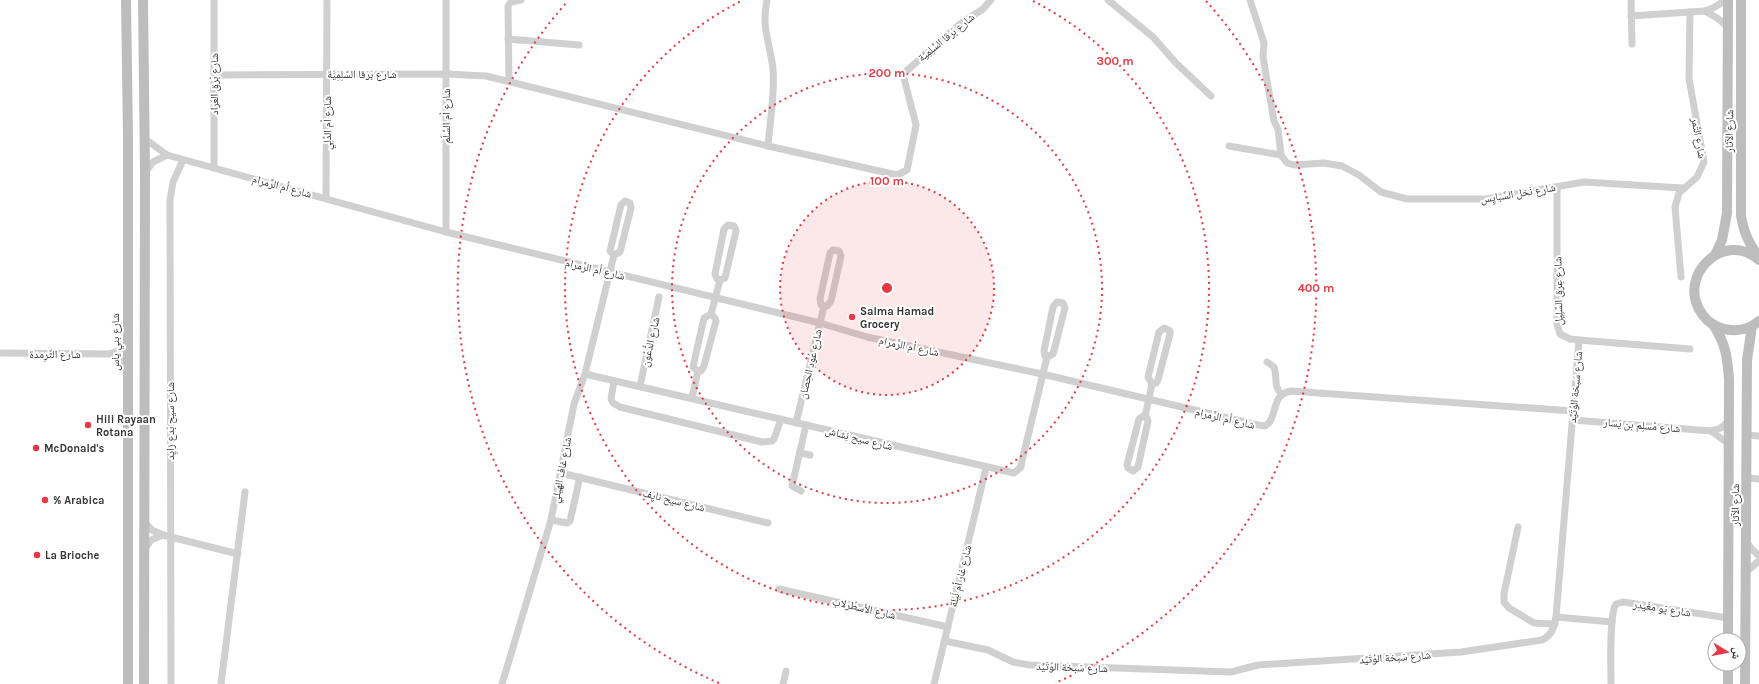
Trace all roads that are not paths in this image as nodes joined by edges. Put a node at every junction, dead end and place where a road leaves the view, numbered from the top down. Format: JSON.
{"nodes":[{"id":1,"x":126,"y":0,"type":"edge"},
{"id":2,"x":143,"y":0,"type":"edge"},
{"id":3,"x":214,"y":0,"type":"edge"},
{"id":4,"x":327,"y":0,"type":"edge"},
{"id":5,"x":446,"y":0,"type":"edge"},
{"id":6,"x":521,"y":0,"type":"edge"},
{"id":7,"x":767,"y":0,"type":"edge"},
{"id":8,"x":991,"y":0,"type":"edge"},
{"id":9,"x":1108,"y":0,"type":"edge"},
{"id":10,"x":1250,"y":0,"type":"edge"},
{"id":11,"x":1631,"y":0,"type":"edge"},
{"id":12,"x":1727,"y":0,"type":"edge"},
{"id":13,"x":1741,"y":0,"type":"edge"},
{"id":14,"x":1705,"y":11,"type":"junction"},
{"id":15,"x":1690,"y":12,"type":"junction"},
{"id":16,"x":1631,"y":16,"type":"junction"},
{"id":17,"x":1727,"y":26,"type":"junction"},
{"id":18,"x":508,"y":39,"type":"junction"},
{"id":19,"x":1632,"y":44,"type":"dead end"},
{"id":20,"x":579,"y":45,"type":"dead end"},
{"id":21,"x":214,"y":74,"type":"junction"},
{"id":22,"x":327,"y":74,"type":"junction"},
{"id":23,"x":446,"y":74,"type":"junction"},
{"id":24,"x":509,"y":82,"type":"junction"},
{"id":25,"x":1211,"y":96,"type":"dead end"},
{"id":26,"x":144,"y":138,"type":"junction"},
{"id":27,"x":768,"y":146,"type":"junction"},
{"id":28,"x":1229,"y":146,"type":"dead end"},
{"id":29,"x":1281,"y":155,"type":"junction"},
{"id":30,"x":167,"y":156,"type":"junction"},
{"id":31,"x":184,"y":160,"type":"junction"},
{"id":32,"x":214,"y":168,"type":"junction"},
{"id":33,"x":145,"y":173,"type":"junction"},
{"id":34,"x":1557,"y":187,"type":"junction"},
{"id":35,"x":1683,"y":188,"type":"junction"},
{"id":36,"x":326,"y":198,"type":"junction"},
{"id":37,"x":446,"y":232,"type":"junction"},
{"id":38,"x":614,"y":255,"type":"junction"},
{"id":39,"x":1715,"y":255,"type":"junction"},
{"id":40,"x":1759,"y":259,"type":"edge"},
{"id":41,"x":610,"y":272,"type":"junction"},
{"id":42,"x":1681,"y":277,"type":"dead end"},
{"id":43,"x":720,"y":280,"type":"junction"},
{"id":44,"x":660,"y":297,"type":"dead end"},
{"id":45,"x":715,"y":297,"type":"junction"},
{"id":46,"x":824,"y":306,"type":"junction"},
{"id":47,"x":711,"y":314,"type":"junction"},
{"id":48,"x":820,"y":323,"type":"junction"},
{"id":49,"x":1756,"y":323,"type":"edge"},
{"id":50,"x":1713,"y":324,"type":"junction"},
{"id":51,"x":1579,"y":340,"type":"junction"},
{"id":52,"x":127,"y":342,"type":"junction"},
{"id":53,"x":1690,"y":349,"type":"dead end"},
{"id":54,"x":0,"y":354,"type":"edge"},
{"id":55,"x":110,"y":354,"type":"junction"},
{"id":56,"x":1047,"y":357,"type":"junction"},
{"id":57,"x":1267,"y":362,"type":"dead end"},
{"id":58,"x":127,"y":364,"type":"junction"},
{"id":59,"x":698,"y":371,"type":"junction"},
{"id":60,"x":585,"y":374,"type":"junction"},
{"id":61,"x":1042,"y":374,"type":"junction"},
{"id":62,"x":614,"y":381,"type":"junction"},
{"id":63,"x":1152,"y":384,"type":"junction"},
{"id":64,"x":640,"y":386,"type":"junction"},
{"id":65,"x":1281,"y":394,"type":"junction"},
{"id":66,"x":692,"y":398,"type":"junction"},
{"id":67,"x":1148,"y":400,"type":"junction"},
{"id":68,"x":1573,"y":412,"type":"junction"},
{"id":69,"x":1145,"y":417,"type":"junction"},
{"id":70,"x":781,"y":419,"type":"junction"},
{"id":71,"x":1573,"y":420,"type":"junction"},
{"id":72,"x":1729,"y":421,"type":"junction"},
{"id":73,"x":796,"y":423,"type":"junction"},
{"id":74,"x":806,"y":425,"type":"junction"},
{"id":75,"x":1711,"y":431,"type":"junction"},
{"id":76,"x":1747,"y":435,"type":"junction"},
{"id":77,"x":1759,"y":436,"type":"edge"},
{"id":78,"x":1729,"y":444,"type":"junction"},
{"id":79,"x":800,"y":453,"type":"junction"},
{"id":80,"x":810,"y":455,"type":"dead end"},
{"id":81,"x":986,"y":468,"type":"junction"},
{"id":82,"x":561,"y":473,"type":"junction"},
{"id":83,"x":580,"y":477,"type":"junction"},
{"id":84,"x":1747,"y":478,"type":"junction"},
{"id":85,"x":1759,"y":479,"type":"edge"},
{"id":86,"x":801,"y":490,"type":"dead end"},
{"id":87,"x":245,"y":492,"type":"dead end"},
{"id":88,"x":551,"y":520,"type":"junction"},
{"id":89,"x":144,"y":522,"type":"junction"},
{"id":90,"x":768,"y":522,"type":"dead end"},
{"id":91,"x":1518,"y":527,"type":"dead end"},
{"id":92,"x":167,"y":536,"type":"junction"},
{"id":93,"x":1747,"y":542,"type":"junction"},
{"id":94,"x":144,"y":551,"type":"junction"},
{"id":95,"x":238,"y":554,"type":"junction"},
{"id":96,"x":1759,"y":556,"type":"edge"},
{"id":97,"x":1759,"y":561,"type":"edge"},
{"id":98,"x":1747,"y":571,"type":"junction"},
{"id":99,"x":779,"y":589,"type":"dead end"},
{"id":100,"x":1728,"y":618,"type":"junction"},
{"id":101,"x":1556,"y":620,"type":"junction"},
{"id":102,"x":1612,"y":622,"type":"junction"},
{"id":103,"x":948,"y":627,"type":"junction"},
{"id":104,"x":1728,"y":632,"type":"edge"},
{"id":105,"x":945,"y":641,"type":"junction"},
{"id":106,"x":786,"y":671,"type":"dead end"},
{"id":107,"x":1728,"y":672,"type":"edge"},
{"id":108,"x":128,"y":684,"type":"edge"},
{"id":109,"x":144,"y":684,"type":"edge"},
{"id":110,"x":170,"y":684,"type":"edge"},
{"id":111,"x":221,"y":684,"type":"edge"},
{"id":112,"x":502,"y":684,"type":"edge"},
{"id":113,"x":783,"y":684,"type":"edge"},
{"id":114,"x":934,"y":684,"type":"edge"},
{"id":115,"x":1611,"y":684,"type":"edge"},
{"id":116,"x":1728,"y":684,"type":"edge"},
{"id":117,"x":1745,"y":684,"type":"edge"}],
"edges":[{"from":1,"to":52,"type":"street","name":"شارع بني ياس"},
{"from":2,"to":26,"type":"street"},
{"from":3,"to":21,"type":"street","name":"شارع بُرق العَراد"},
{"from":4,"to":22,"type":"street","name":"شارع أم الدِّلِي"},
{"from":5,"to":23,"type":"street","name":"شارع أم السَّلَم"},
{"from":6,"to":18,"type":"street"},
{"from":7,"to":27,"type":"street"},
{"from":8,"to":27,"type":"street","name":"شارع بَرقا السِّلِمِيَّة"},
{"from":9,"to":25,"type":"street"},
{"from":10,"to":29,"type":"street"},
{"from":11,"to":16,"type":"street"},
{"from":12,"to":14,"type":"street"},
{"from":12,"to":17,"type":"street","name":"شارع الآثار"},
{"from":13,"to":40,"type":"street","name":"شارع الآثار"},
{"from":14,"to":15,"type":"street"},
{"from":14,"to":17,"type":"street"},
{"from":15,"to":16,"type":"street"},
{"from":15,"to":35,"type":"street","name":"شارع التَّمر"},
{"from":16,"to":19,"type":"street"},
{"from":17,"to":39,"type":"street","name":"شارع الآثار"},
{"from":18,"to":20,"type":"street"},
{"from":18,"to":24,"type":"street"},
{"from":21,"to":22,"type":"street","name":"شارع بَرقا السِّلِمِيَّة"},
{"from":21,"to":32,"type":"street","name":"شارع بُرق العَراد"},
{"from":22,"to":23,"type":"street","name":"شارع بَرقا السِّلِمِيَّة"},
{"from":22,"to":36,"type":"street","name":"شارع أم الدِّلِي"},
{"from":23,"to":24,"type":"street","name":"شارع بَرقا السِّلِمِيَّة"},
{"from":23,"to":37,"type":"street","name":"شارع أم السَّلَم"},
{"from":24,"to":27,"type":"street","name":"شارع بَرقا السِّلِمِيَّة"},
{"from":26,"to":30,"type":"street","name":"شارع أم الرَّمرام"},
{"from":26,"to":33,"type":"street"},
{"from":28,"to":29,"type":"street"},
{"from":29,"to":34,"type":"street","name":"شارع نَخل السِّبايِس"},
{"from":30,"to":31,"type":"street","name":"شارع أم الرَّمرام"},
{"from":30,"to":33,"type":"street"},
{"from":31,"to":32,"type":"street","name":"شارع أم الرَّمرام"},
{"from":31,"to":92,"type":"street","name":"شارع سيح بَدع زايِد"},
{"from":32,"to":36,"type":"street","name":"شارع أم الرَّمرام"},
{"from":33,"to":89,"type":"street"},
{"from":34,"to":35,"type":"street","name":"شارع نَخل السِّبايِس"},
{"from":34,"to":51,"type":"street","name":"شارع عِرق السِّلِيل"},
{"from":35,"to":42,"type":"street","name":"شارع التَّمر"},
{"from":36,"to":37,"type":"street","name":"شارع أم الرَّمرام"},
{"from":37,"to":41,"type":"street","name":"شارع أم الرَّمرام"},
{"from":38,"to":38,"type":"street","name":"شارع غاف الهيلي"},
{"from":38,"to":41,"type":"street","name":"شارع غاف الهيلي"},
{"from":39,"to":40,"type":"street"},
{"from":39,"to":50,"type":"street"},
{"from":41,"to":45,"type":"street","name":"شارع أم الرَّمرام"},
{"from":41,"to":60,"type":"street","name":"شارع غاف الهيلي"},
{"from":43,"to":43,"type":"street"},
{"from":43,"to":45,"type":"street"},
{"from":44,"to":64,"type":"street","name":"شارع الدُّعُون"},
{"from":45,"to":47,"type":"street"},
{"from":45,"to":48,"type":"street","name":"شارع أم الرَّمرام"},
{"from":46,"to":46,"type":"street","name":"شارع عُود الحِصان"},
{"from":46,"to":48,"type":"street","name":"شارع عُود الحِصان"},
{"from":47,"to":59,"type":"street"},
{"from":47,"to":59,"type":"street"},
{"from":48,"to":61,"type":"street","name":"شارع أم الرَّمرام"},
{"from":48,"to":73,"type":"street","name":"شارع عُود الحِصان"},
{"from":49,"to":50,"type":"street"},
{"from":49,"to":76,"type":"street","name":"شارع الآثار"},
{"from":50,"to":72,"type":"street","name":"شارع الآثار"},
{"from":51,"to":53,"type":"street","name":"شارع عِرق السِّلِيل"},
{"from":51,"to":68,"type":"street","name":"شارع سَبخة الوُتَيِّد"},
{"from":52,"to":55,"type":"street"},
{"from":52,"to":58,"type":"street","name":"شارع بني ياس"},
{"from":54,"to":55,"type":"street","name":"شارع الثِّرِمدة"},
{"from":55,"to":58,"type":"street"},
{"from":56,"to":56,"type":"street","name":"شارع سيح نِشاش"},
{"from":56,"to":61,"type":"street","name":"شارع سيح نِشاش"},
{"from":57,"to":65,"type":"street"},
{"from":58,"to":108,"type":"street","name":"شارع بني ياس"},
{"from":59,"to":66,"type":"street"},
{"from":60,"to":62,"type":"street","name":"شارع سيح نِشاش"},
{"from":60,"to":82,"type":"street","name":"شارع غاف الهيلي"},
{"from":61,"to":67,"type":"street","name":"شارع أم الرَّمرام"},
{"from":61,"to":81,"type":"street","name":"شارع سيح نِشاش"},
{"from":62,"to":64,"type":"street","name":"شارع سيح نِشاش"},
{"from":62,"to":70,"type":"street"},
{"from":63,"to":63,"type":"street"},
{"from":63,"to":67,"type":"street"},
{"from":64,"to":66,"type":"street","name":"شارع سيح نِشاش"},
{"from":65,"to":67,"type":"street","name":"شارع أم الرَّمرام"},
{"from":65,"to":68,"type":"street"},
{"from":66,"to":70,"type":"street","name":"شارع سيح نِشاش"},
{"from":67,"to":69,"type":"street"},
{"from":68,"to":71,"type":"street","name":"شارع سَبخة الوُتَيِّد"},
{"from":69,"to":69,"type":"street"},
{"from":70,"to":73,"type":"street","name":"شارع سيح نِشاش"},
{"from":71,"to":75,"type":"street","name":"شارع مُسلِم بن يَسار"},
{"from":71,"to":101,"type":"street","name":"شارع سَبخة الوُتَيِّد"},
{"from":72,"to":75,"type":"street"},
{"from":72,"to":78,"type":"street","name":"شارع الآثار"},
{"from":73,"to":74,"type":"street","name":"شارع سيح نِشاش"},
{"from":74,"to":79,"type":"street"},
{"from":74,"to":81,"type":"street","name":"شارع سيح نِشاش"},
{"from":75,"to":78,"type":"street"},
{"from":76,"to":77,"type":"street"},
{"from":76,"to":84,"type":"street","name":"شارع الآثار"},
{"from":78,"to":100,"type":"street","name":"شارع الآثار"},
{"from":79,"to":80,"type":"street"},
{"from":79,"to":86,"type":"street"},
{"from":81,"to":103,"type":"street","name":"شارع غار أم لَيلة"},
{"from":82,"to":83,"type":"street","name":"شارع سيح نايِف"},
{"from":82,"to":88,"type":"street","name":"شارع غاف الهيلي"},
{"from":83,"to":88,"type":"street"},
{"from":83,"to":90,"type":"street","name":"شارع سيح نايِف"},
{"from":84,"to":85,"type":"street"},
{"from":84,"to":93,"type":"street","name":"شارع الآثار"},
{"from":87,"to":95,"type":"street"},
{"from":88,"to":112,"type":"street","name":"شارع غاف الهيلي"},
{"from":89,"to":92,"type":"street"},
{"from":89,"to":94,"type":"street"},
{"from":91,"to":101,"type":"street"},
{"from":92,"to":94,"type":"street"},
{"from":92,"to":95,"type":"street"},
{"from":92,"to":110,"type":"street","name":"شارع سيح بَدع زايِد"},
{"from":93,"to":96,"type":"street"},
{"from":93,"to":98,"type":"street","name":"شارع الآثار"},
{"from":94,"to":109,"type":"street"},
{"from":95,"to":111,"type":"street"},
{"from":97,"to":98,"type":"street"},
{"from":98,"to":117,"type":"street","name":"شارع الآثار"},
{"from":99,"to":103,"type":"street","name":"شارع الأسطُرلاب"},
{"from":100,"to":102,"type":"street","name":"شارع يَو مِغَيدِر"},
{"from":100,"to":104,"type":"street","name":"شارع الآثار"},
{"from":101,"to":102,"type":"street"},
{"from":101,"to":105,"type":"street","name":"شارع سَبخة الوُتَيِّد"},
{"from":102,"to":115,"type":"street","name":"شارع يَو مِغَيدِر"},
{"from":103,"to":105,"type":"street","name":"شارع غار أم لَيلة"},
{"from":105,"to":114,"type":"street","name":"شارع غار أم لَيلة"},
{"from":106,"to":113,"type":"street"},
{"from":107,"to":116,"type":"street"}]}
